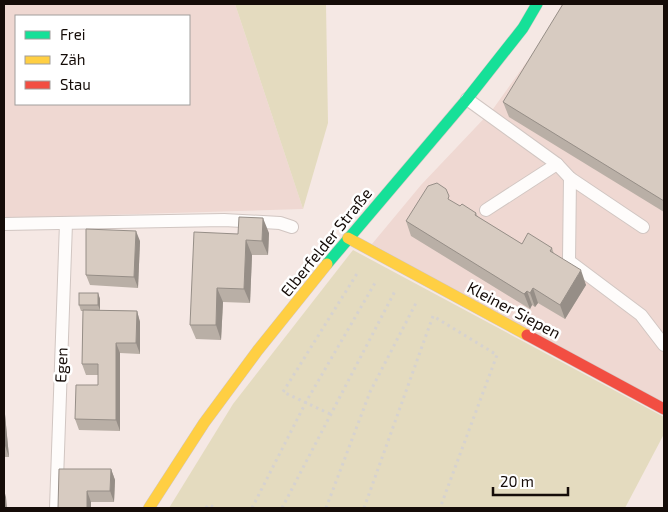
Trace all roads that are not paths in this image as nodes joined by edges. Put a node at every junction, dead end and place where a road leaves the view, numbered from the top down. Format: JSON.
{"nodes":[{"id":1,"x":537,"y":4,"type":"edge"},
{"id":2,"x":467,"y":100,"type":"junction"},
{"id":3,"x":557,"y":164,"type":"junction"},
{"id":4,"x":570,"y":178,"type":"junction"},
{"id":5,"x":486,"y":210,"type":"dead end"},
{"id":6,"x":66,"y":223,"type":"junction"},
{"id":7,"x":4,"y":224,"type":"edge"},
{"id":8,"x":643,"y":226,"type":"dead end"},
{"id":9,"x":292,"y":227,"type":"dead end"},
{"id":10,"x":348,"y":238,"type":"junction"},
{"id":11,"x":664,"y":344,"type":"edge"},
{"id":12,"x":664,"y":409,"type":"edge"},
{"id":13,"x":56,"y":508,"type":"edge"},
{"id":14,"x":150,"y":508,"type":"edge"}],
"edges":[{"from":1,"to":2,"type":"main road","name":"Elberfelder Straße"},
{"from":2,"to":3,"type":"lane"},
{"from":2,"to":10,"type":"main road","name":"Elberfelder Straße"},
{"from":3,"to":4,"type":"lane"},
{"from":3,"to":5,"type":"lane"},
{"from":4,"to":8,"type":"lane"},
{"from":4,"to":11,"type":"lane"},
{"from":6,"to":7,"type":"lane"},
{"from":6,"to":9,"type":"lane"},
{"from":6,"to":13,"type":"lane","name":"Egen"},
{"from":10,"to":12,"type":"main road","name":"Kleiner Siepen"},
{"from":10,"to":14,"type":"main road","name":"Elberfelder Straße"}]}
